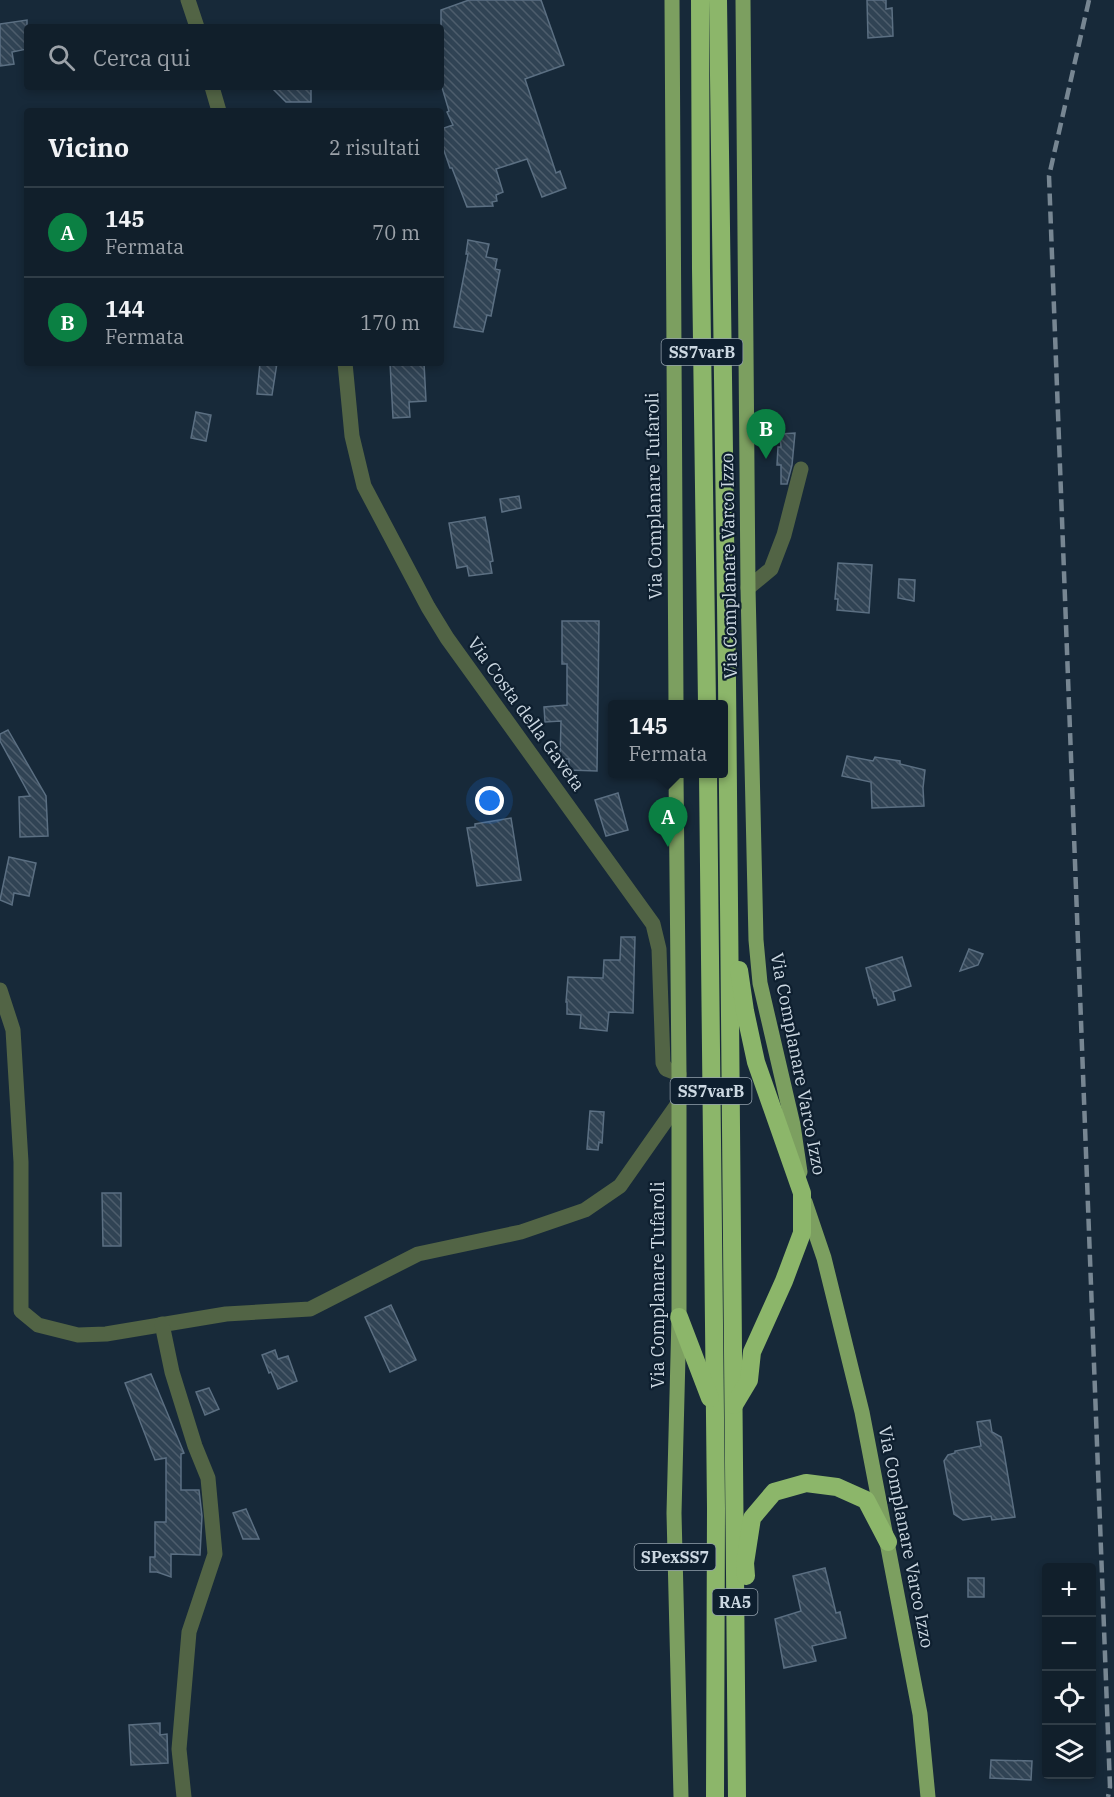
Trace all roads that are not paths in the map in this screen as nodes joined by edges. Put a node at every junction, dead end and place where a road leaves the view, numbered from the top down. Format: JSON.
{"nodes":[{"id":1,"x":188,"y":0,"type":"edge"},
{"id":2,"x":672,"y":0,"type":"edge"},
{"id":3,"x":700,"y":0,"type":"edge"},
{"id":4,"x":718,"y":0,"type":"edge"},
{"id":5,"x":742,"y":0,"type":"edge"},
{"id":6,"x":195,"y":24,"type":"edge"},
{"id":7,"x":213,"y":90,"type":"edge"},
{"id":8,"x":218,"y":108,"type":"edge"},
{"id":9,"x":345,"y":366,"type":"edge"},
{"id":10,"x":801,"y":469,"type":"dead end"},
{"id":11,"x":748,"y":588,"type":"junction"},
{"id":12,"x":676,"y":700,"type":"edge"},
{"id":13,"x":706,"y":700,"type":"edge"},
{"id":14,"x":727,"y":700,"type":"edge"},
{"id":15,"x":676,"y":778,"type":"edge"},
{"id":16,"x":708,"y":778,"type":"edge"},
{"id":17,"x":727,"y":778,"type":"edge"},
{"id":18,"x":729,"y":905,"type":"junction"},
{"id":19,"x":0,"y":990,"type":"edge"},
{"id":20,"x":679,"y":1074,"type":"junction"},
{"id":21,"x":679,"y":1102,"type":"junction"},
{"id":22,"x":802,"y":1193,"type":"junction"},
{"id":23,"x":679,"y":1317,"type":"junction"},
{"id":24,"x":162,"y":1324,"type":"junction"},
{"id":25,"x":733,"y":1406,"type":"junction"},
{"id":26,"x":714,"y":1408,"type":"junction"},
{"id":27,"x":888,"y":1542,"type":"junction"},
{"id":28,"x":184,"y":1797,"type":"edge"},
{"id":29,"x":681,"y":1797,"type":"edge"},
{"id":30,"x":715,"y":1797,"type":"edge"},
{"id":31,"x":737,"y":1797,"type":"edge"},
{"id":32,"x":741,"y":1797,"type":"edge"},
{"id":33,"x":928,"y":1797,"type":"edge"}],
"edges":[{"from":1,"to":6,"type":"street"},
{"from":2,"to":12,"type":"main road","name":"Via Complanare Tufaroli"},
{"from":3,"to":13,"type":"highway","number":"SS7varB"},
{"from":4,"to":14,"type":"highway","number":"SS7varB"},
{"from":5,"to":11,"type":"main road","name":"Via Complanare Varco Izzo"},
{"from":7,"to":8,"type":"street"},
{"from":9,"to":20,"type":"street","name":"Via Costa della Gaveta"},
{"from":10,"to":11,"type":"street"},
{"from":11,"to":22,"type":"main road","name":"Via Complanare Varco Izzo"},
{"from":15,"to":20,"type":"main road","name":"Via Complanare Tufaroli","number":"SPexSS7"},
{"from":16,"to":26,"type":"highway","number":"SS7varB"},
{"from":17,"to":18,"type":"highway","number":"SS7varB"},
{"from":18,"to":22,"type":"highway"},
{"from":18,"to":25,"type":"highway","number":"SS7varB"},
{"from":19,"to":24,"type":"street"},
{"from":20,"to":21,"type":"main road","name":"Via Complanare Tufaroli","number":"SPexSS7"},
{"from":21,"to":23,"type":"main road","name":"Via Complanare Tufaroli","number":"SPexSS7"},
{"from":21,"to":24,"type":"street"},
{"from":22,"to":25,"type":"highway"},
{"from":22,"to":27,"type":"main road","name":"Via Complanare Varco Izzo"},
{"from":23,"to":26,"type":"highway"},
{"from":23,"to":29,"type":"main road","name":"Via Complanare Tufaroli","number":"SPexSS7"},
{"from":24,"to":28,"type":"street"},
{"from":25,"to":31,"type":"highway","number":"RA5"},
{"from":26,"to":30,"type":"highway","number":"RA5"},
{"from":27,"to":32,"type":"highway"},
{"from":27,"to":33,"type":"main road","name":"Via Complanare Varco Izzo"}]}
